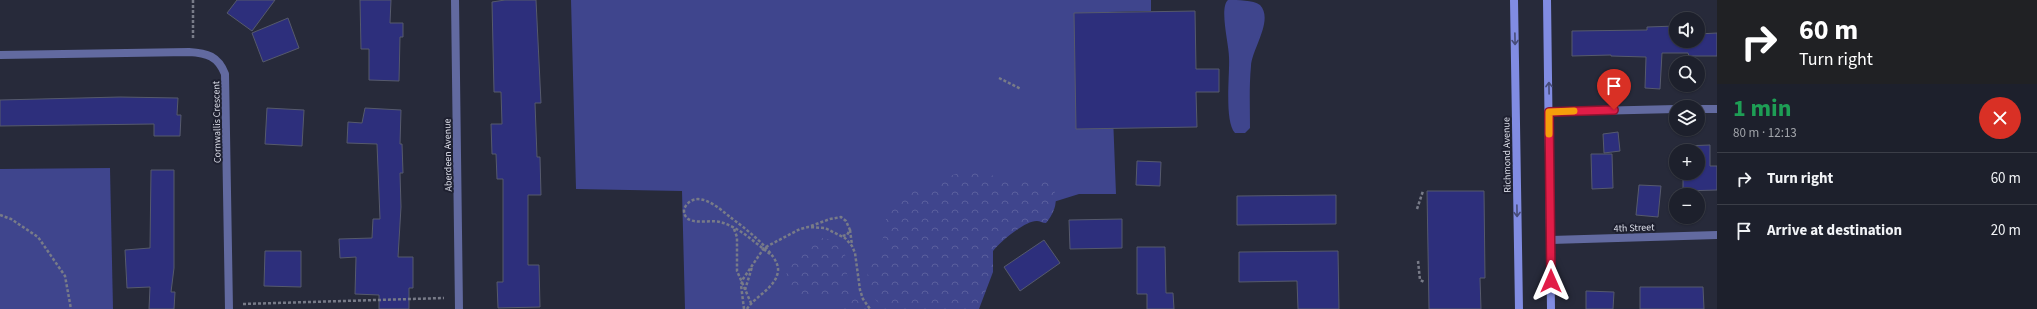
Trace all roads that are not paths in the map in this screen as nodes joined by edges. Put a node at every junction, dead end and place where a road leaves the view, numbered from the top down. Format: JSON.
{"nodes":[{"id":1,"x":455,"y":0,"type":"edge"},
{"id":2,"x":1514,"y":0,"type":"edge"},
{"id":3,"x":1548,"y":0,"type":"edge"},
{"id":4,"x":0,"y":55,"type":"edge"},
{"id":5,"x":1669,"y":109,"type":"edge"},
{"id":6,"x":1705,"y":109,"type":"edge"},
{"id":7,"x":1717,"y":109,"type":"edge"},
{"id":8,"x":1549,"y":112,"type":"junction"},
{"id":9,"x":1717,"y":235,"type":"edge"},
{"id":10,"x":1551,"y":240,"type":"junction"},
{"id":11,"x":229,"y":309,"type":"edge"},
{"id":12,"x":459,"y":309,"type":"edge"},
{"id":13,"x":1519,"y":309,"type":"edge"},
{"id":14,"x":1551,"y":309,"type":"edge"}],
"edges":[{"from":1,"to":12,"type":"street","name":"Aberdeen Avenue"},
{"from":2,"to":13,"type":"main road","name":"Richmond Avenue","one_way":true},
{"from":8,"to":3,"type":"main road","one_way":true},
{"from":4,"to":11,"type":"street","name":"Cornwallis Crescent"},
{"from":5,"to":8,"type":"street"},
{"from":6,"to":7,"type":"street"},
{"from":8,"to":10,"type":"main road"},
{"from":9,"to":10,"type":"street","name":"4th Street"},
{"from":10,"to":14,"type":"main road"}]}
